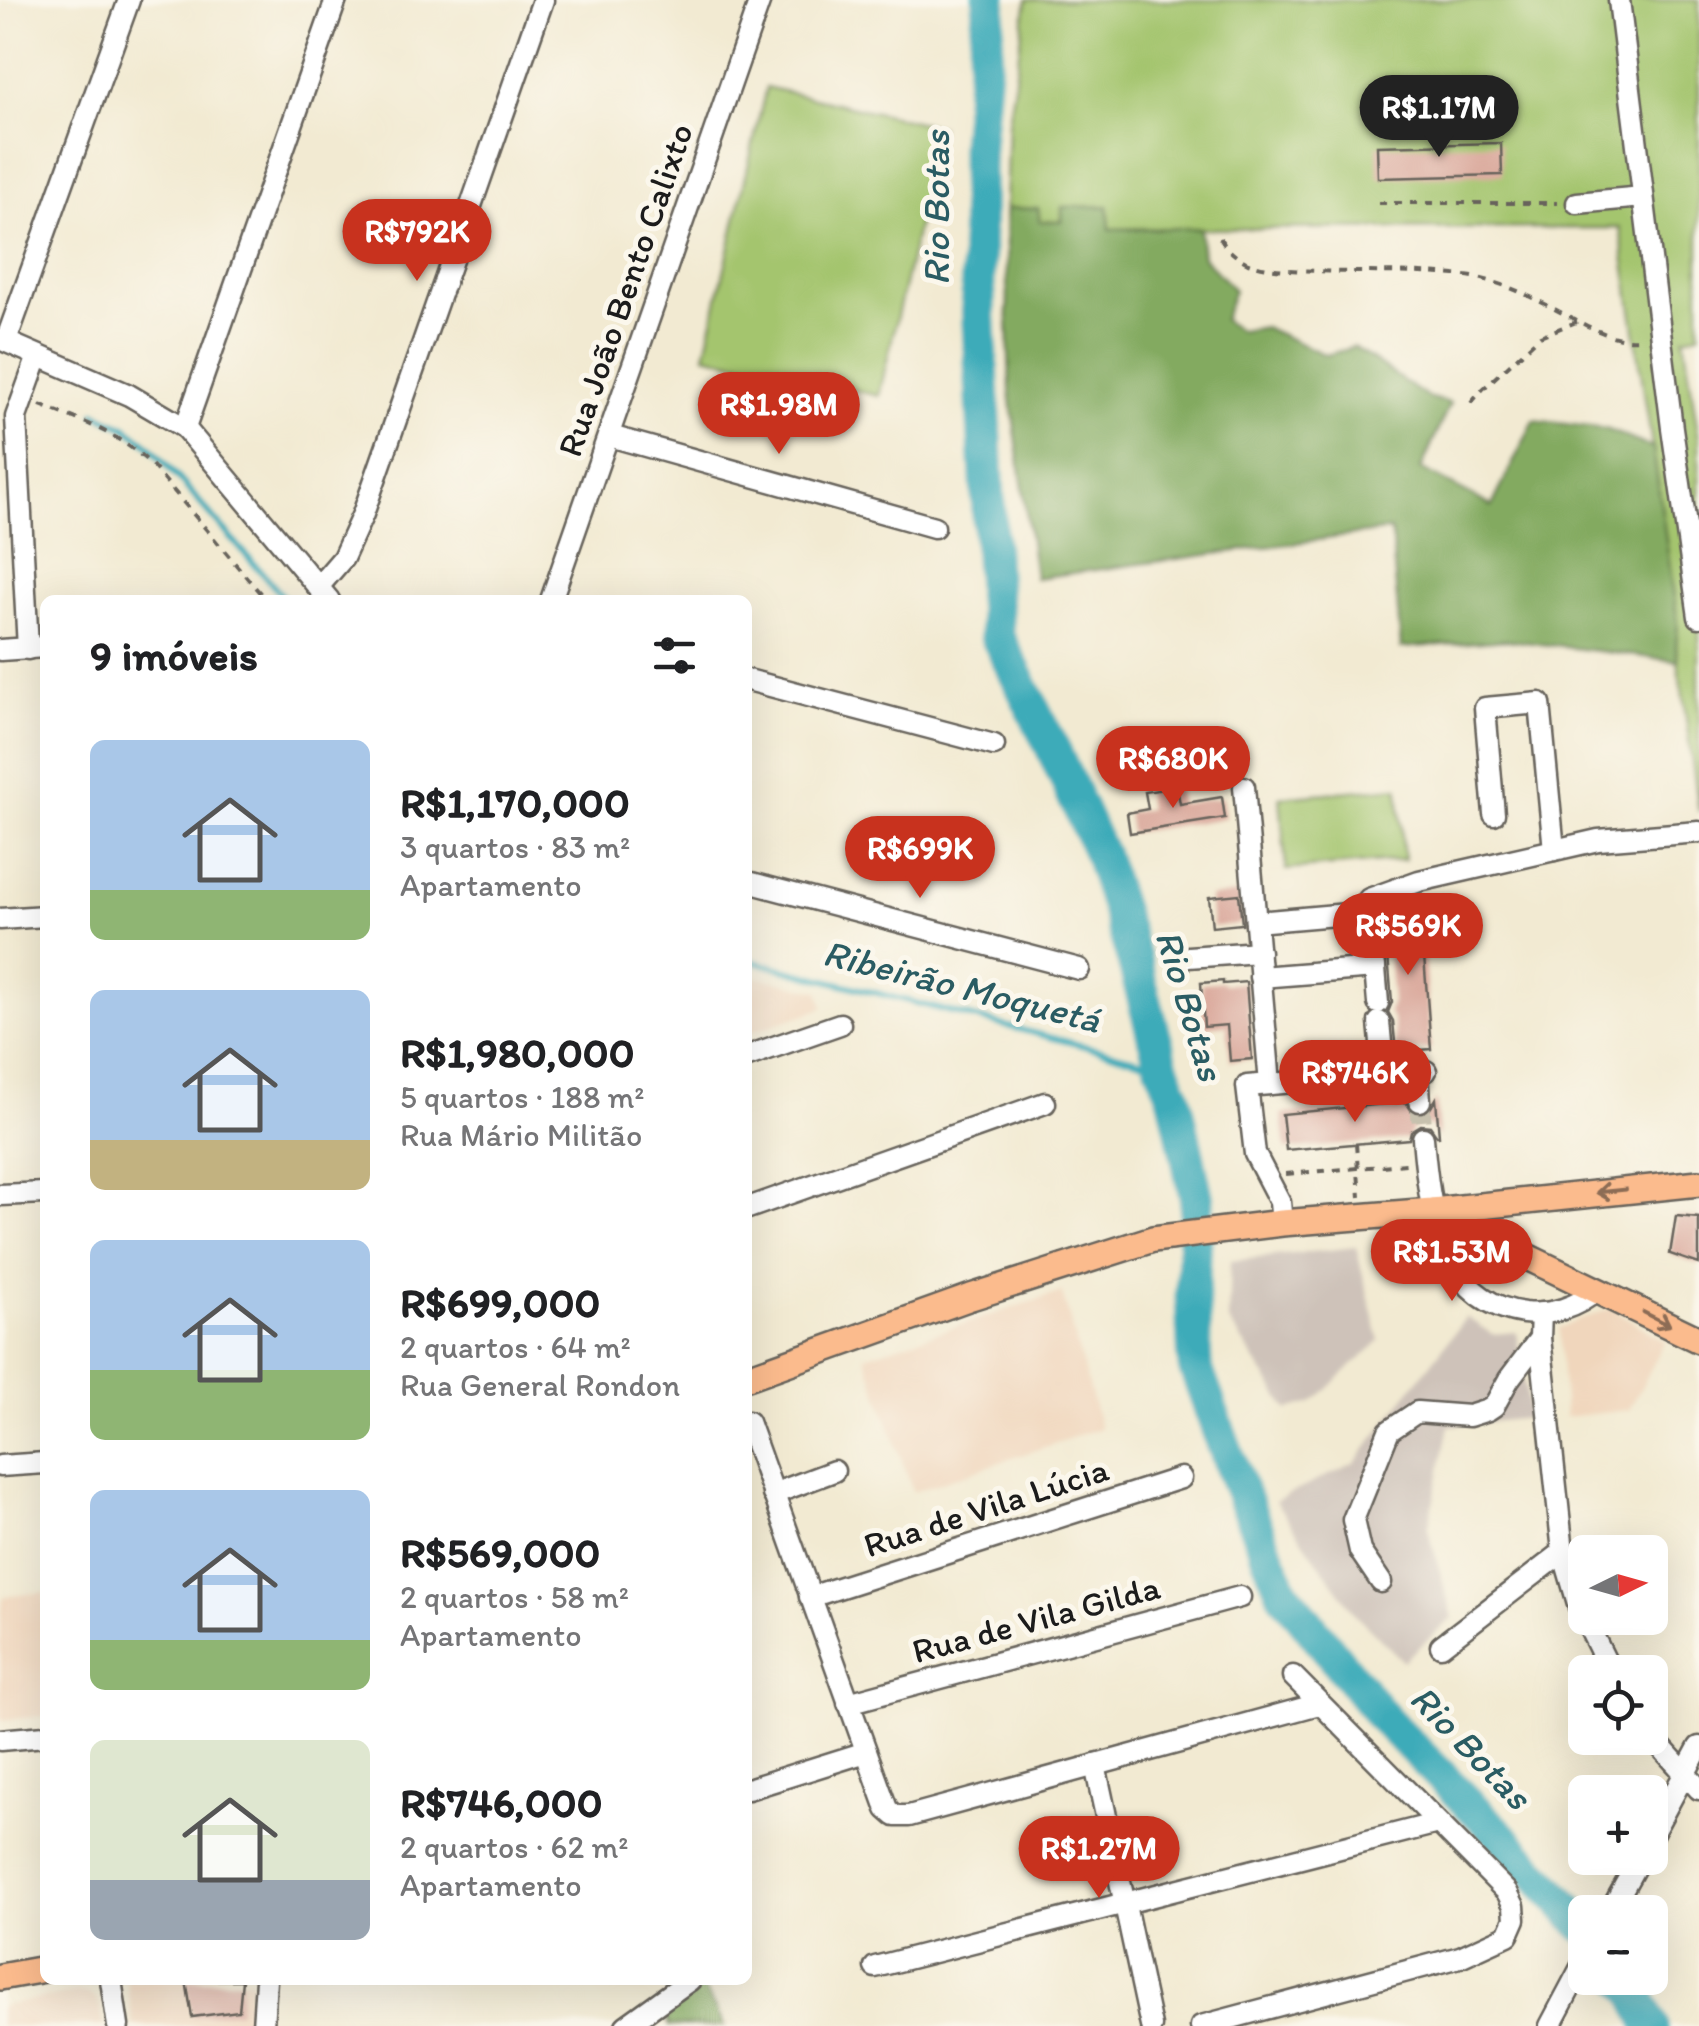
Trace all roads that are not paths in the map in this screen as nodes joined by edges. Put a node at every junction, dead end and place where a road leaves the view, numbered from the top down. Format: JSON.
{"nodes":[{"id":1,"x":129,"y":0,"type":"edge"},
{"id":2,"x":336,"y":0,"type":"edge"},
{"id":3,"x":544,"y":0,"type":"edge"},
{"id":4,"x":760,"y":0,"type":"edge"},
{"id":5,"x":1618,"y":0,"type":"edge"},
{"id":6,"x":1643,"y":197,"type":"junction"},
{"id":7,"x":1577,"y":203,"type":"road end"},
{"id":8,"x":3,"y":340,"type":"edge"},
{"id":9,"x":38,"y":356,"type":"junction"},
{"id":10,"x":186,"y":428,"type":"junction"},
{"id":11,"x":610,"y":436,"type":"junction"},
{"id":12,"x":934,"y":527,"type":"dead end"},
{"id":13,"x":323,"y":593,"type":"edge"},
{"id":14,"x":553,"y":595,"type":"edge"},
{"id":15,"x":1699,"y":617,"type":"edge"},
{"id":16,"x":37,"y":648,"type":"edge"},
{"id":17,"x":0,"y":650,"type":"edge"},
{"id":18,"x":752,"y":681,"type":"edge"},
{"id":19,"x":994,"y":746,"type":"dead end"},
{"id":20,"x":1244,"y":787,"type":"dead end"},
{"id":21,"x":1494,"y":814,"type":"dead end"},
{"id":22,"x":1699,"y":832,"type":"edge"},
{"id":23,"x":1554,"y":850,"type":"junction"},
{"id":24,"x":752,"y":883,"type":"edge"},
{"id":25,"x":1370,"y":912,"type":"junction"},
{"id":26,"x":40,"y":916,"type":"edge"},
{"id":27,"x":0,"y":919,"type":"edge"},
{"id":28,"x":1256,"y":922,"type":"junction"},
{"id":29,"x":1258,"y":952,"type":"junction"},
{"id":30,"x":1188,"y":957,"type":"dead end"},
{"id":31,"x":1375,"y":968,"type":"junction"},
{"id":32,"x":1080,"y":969,"type":"dead end"},
{"id":33,"x":1260,"y":977,"type":"junction"},
{"id":34,"x":840,"y":1024,"type":"dead end"},
{"id":35,"x":752,"y":1055,"type":"edge"},
{"id":36,"x":1384,"y":1074,"type":"junction"},
{"id":37,"x":1270,"y":1084,"type":"junction"},
{"id":38,"x":1420,"y":1101,"type":"tunnel mouth"},
{"id":39,"x":1045,"y":1103,"type":"dead end"},
{"id":40,"x":1423,"y":1138,"type":"tunnel mouth"},
{"id":41,"x":1699,"y":1184,"type":"edge"},
{"id":42,"x":40,"y":1193,"type":"edge"},
{"id":43,"x":0,"y":1196,"type":"edge"},
{"id":44,"x":1524,"y":1200,"type":"junction"},
{"id":45,"x":752,"y":1207,"type":"edge"},
{"id":46,"x":1432,"y":1211,"type":"junction"},
{"id":47,"x":1282,"y":1223,"type":"junction"},
{"id":48,"x":1506,"y":1247,"type":"junction"},
{"id":49,"x":1597,"y":1290,"type":"junction"},
{"id":50,"x":1540,"y":1313,"type":"junction"},
{"id":51,"x":1540,"y":1338,"type":"junction"},
{"id":52,"x":1699,"y":1340,"type":"edge"},
{"id":53,"x":752,"y":1376,"type":"edge"},
{"id":54,"x":752,"y":1434,"type":"edge"},
{"id":55,"x":40,"y":1464,"type":"edge"},
{"id":56,"x":0,"y":1466,"type":"edge"},
{"id":57,"x":834,"y":1472,"type":"dead end"},
{"id":58,"x":1181,"y":1478,"type":"dead end"},
{"id":59,"x":773,"y":1494,"type":"junction"},
{"id":60,"x":1563,"y":1552,"type":"junction"},
{"id":61,"x":1380,"y":1582,"type":"dead end"},
{"id":62,"x":810,"y":1596,"type":"junction"},
{"id":63,"x":1240,"y":1597,"type":"dead end"},
{"id":64,"x":1441,"y":1646,"type":"dead end"},
{"id":65,"x":1603,"y":1655,"type":"edge"},
{"id":66,"x":1293,"y":1676,"type":"dead end"},
{"id":67,"x":848,"y":1703,"type":"junction"},
{"id":68,"x":1319,"y":1704,"type":"junction"},
{"id":69,"x":40,"y":1736,"type":"edge"},
{"id":70,"x":0,"y":1740,"type":"edge"},
{"id":71,"x":1699,"y":1747,"type":"edge"},
{"id":72,"x":866,"y":1752,"type":"junction"},
{"id":73,"x":1668,"y":1755,"type":"edge"},
{"id":74,"x":1095,"y":1765,"type":"junction"},
{"id":75,"x":1692,"y":1782,"type":"edge"},
{"id":76,"x":752,"y":1788,"type":"edge"},
{"id":77,"x":1668,"y":1814,"type":"edge"},
{"id":78,"x":1438,"y":1824,"type":"junction"},
{"id":79,"x":1124,"y":1902,"type":"junction"},
{"id":80,"x":875,"y":1967,"type":"dead end"},
{"id":81,"x":40,"y":1970,"type":"edge"},
{"id":82,"x":0,"y":1977,"type":"edge"},
{"id":83,"x":112,"y":1985,"type":"edge"},
{"id":84,"x":266,"y":1985,"type":"edge"},
{"id":85,"x":683,"y":1985,"type":"edge"},
{"id":86,"x":1568,"y":1992,"type":"edge"},
{"id":87,"x":118,"y":2026,"type":"edge"},
{"id":88,"x":263,"y":2026,"type":"edge"},
{"id":89,"x":626,"y":2026,"type":"edge"},
{"id":90,"x":1151,"y":2026,"type":"edge"},
{"id":91,"x":1201,"y":2026,"type":"edge"},
{"id":92,"x":1550,"y":2026,"type":"edge"}],
"edges":[{"from":1,"to":8,"type":"street"},
{"from":2,"to":10,"type":"street"},
{"from":3,"to":13,"type":"street"},
{"from":4,"to":11,"type":"street","name":"Rua João Bento Calixto"},
{"from":5,"to":6,"type":"street"},
{"from":6,"to":7,"type":"street"},
{"from":6,"to":15,"type":"street"},
{"from":8,"to":9,"type":"street"},
{"from":9,"to":10,"type":"street"},
{"from":9,"to":16,"type":"street"},
{"from":10,"to":13,"type":"street"},
{"from":11,"to":12,"type":"street"},
{"from":11,"to":14,"type":"street","name":"Rua João Bento Calixto"},
{"from":16,"to":17,"type":"street"},
{"from":18,"to":19,"type":"street"},
{"from":20,"to":28,"type":"street"},
{"from":21,"to":23,"type":"street"},
{"from":22,"to":23,"type":"street"},
{"from":23,"to":25,"type":"street"},
{"from":24,"to":32,"type":"street"},
{"from":25,"to":28,"type":"street"},
{"from":25,"to":31,"type":"street"},
{"from":26,"to":27,"type":"street"},
{"from":28,"to":29,"type":"street"},
{"from":29,"to":30,"type":"street"},
{"from":29,"to":33,"type":"street"},
{"from":31,"to":33,"type":"street"},
{"from":31,"to":36,"type":"street"},
{"from":33,"to":37,"type":"street"},
{"from":34,"to":35,"type":"street"},
{"from":36,"to":37,"type":"street"},
{"from":36,"to":38,"type":"street"},
{"from":37,"to":47,"type":"street"},
{"from":39,"to":45,"type":"street"},
{"from":40,"to":46,"type":"street"},
{"from":41,"to":44,"type":"main road","one_way":true},
{"from":42,"to":43,"type":"street"},
{"from":44,"to":46,"type":"main road"},
{"from":44,"to":48,"type":"main road"},
{"from":46,"to":47,"type":"main road"},
{"from":46,"to":48,"type":"main road"},
{"from":46,"to":50,"type":"street"},
{"from":47,"to":53,"type":"main road"},
{"from":48,"to":49,"type":"main road"},
{"from":49,"to":50,"type":"street"},
{"from":49,"to":52,"type":"main road","one_way":true},
{"from":50,"to":51,"type":"street"},
{"from":51,"to":60,"type":"street"},
{"from":51,"to":61,"type":"street"},
{"from":54,"to":59,"type":"street"},
{"from":55,"to":56,"type":"street"},
{"from":57,"to":59,"type":"street"},
{"from":58,"to":62,"type":"street","name":"Rua de Vila Lúcia"},
{"from":59,"to":62,"type":"street"},
{"from":60,"to":64,"type":"street"},
{"from":60,"to":65,"type":"street"},
{"from":62,"to":67,"type":"street"},
{"from":63,"to":67,"type":"street","name":"Rua de Vila Gilda"},
{"from":66,"to":68,"type":"street"},
{"from":67,"to":72,"type":"street"},
{"from":68,"to":74,"type":"street"},
{"from":68,"to":78,"type":"street"},
{"from":69,"to":70,"type":"street"},
{"from":71,"to":75,"type":"street"},
{"from":72,"to":74,"type":"street"},
{"from":72,"to":76,"type":"street"},
{"from":73,"to":75,"type":"street"},
{"from":74,"to":79,"type":"street"},
{"from":75,"to":77,"type":"street"},
{"from":78,"to":79,"type":"street"},
{"from":78,"to":91,"type":"street"},
{"from":79,"to":80,"type":"street"},
{"from":79,"to":90,"type":"street"},
{"from":81,"to":82,"type":"main road"},
{"from":83,"to":87,"type":"street"},
{"from":84,"to":88,"type":"street"},
{"from":85,"to":89,"type":"street"},
{"from":86,"to":92,"type":"street"}]}
